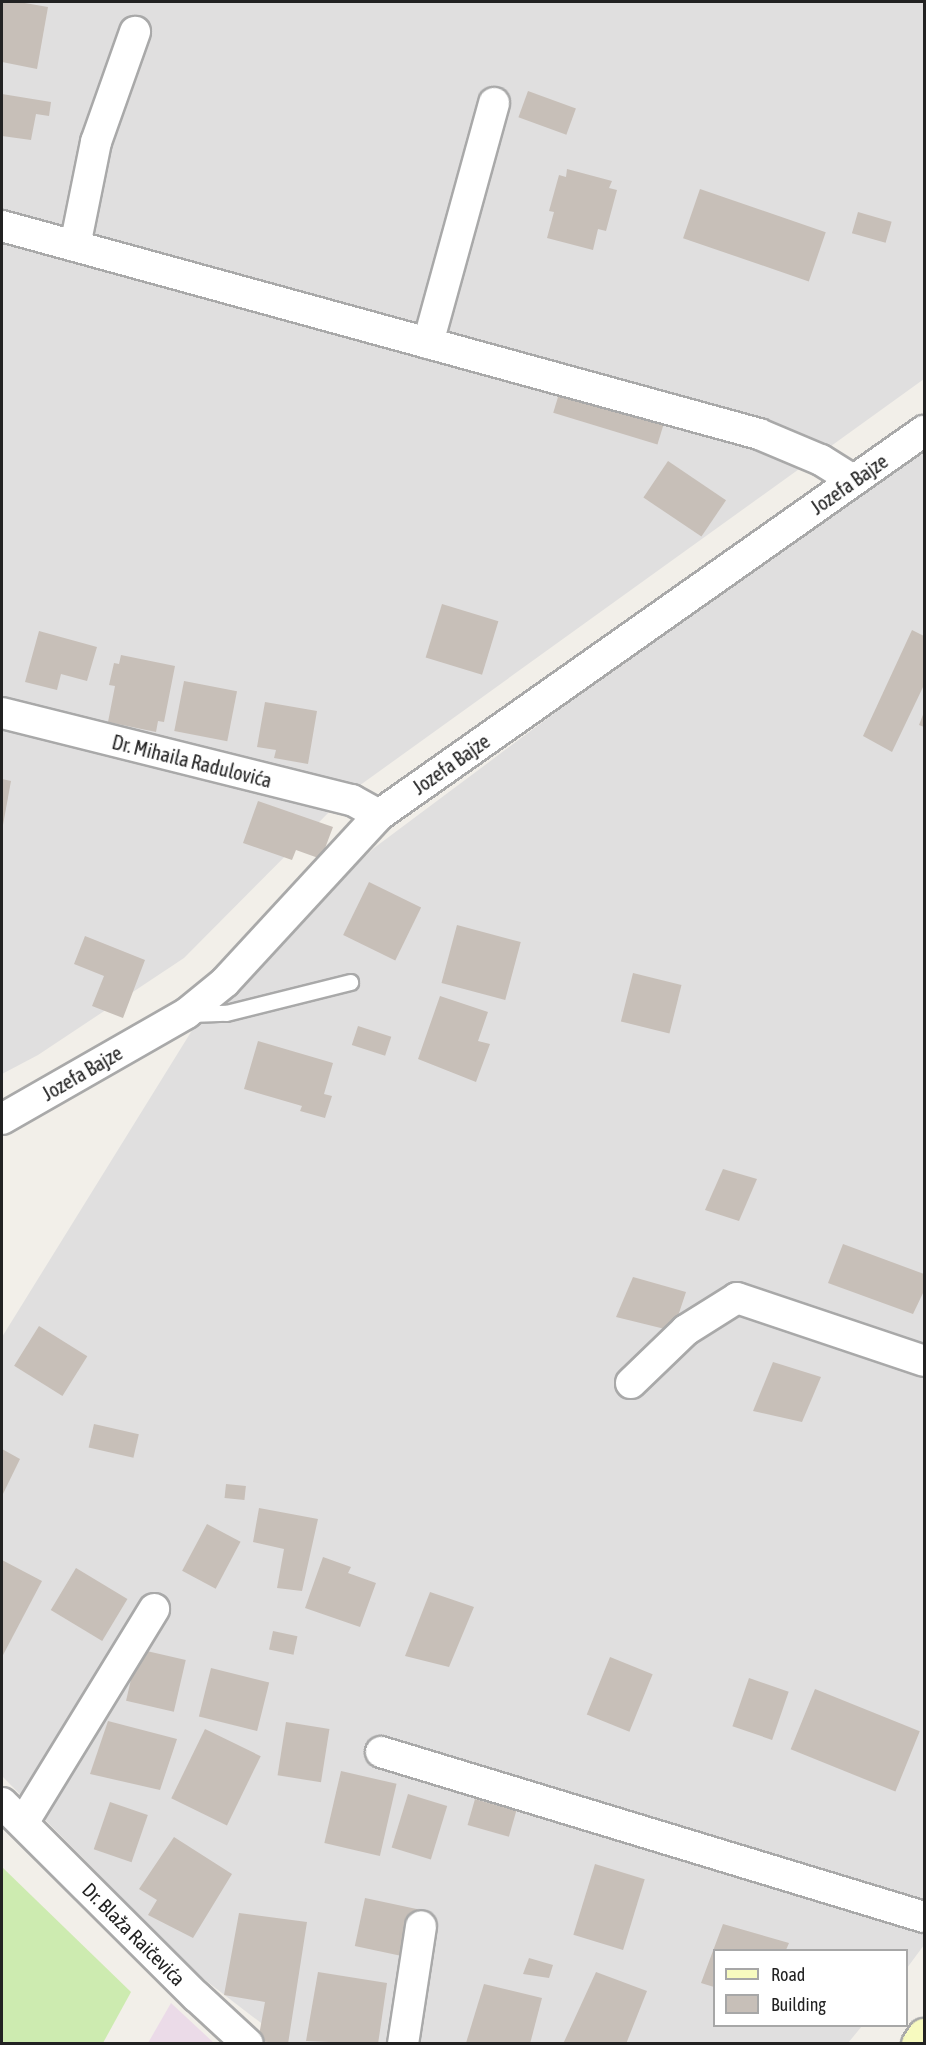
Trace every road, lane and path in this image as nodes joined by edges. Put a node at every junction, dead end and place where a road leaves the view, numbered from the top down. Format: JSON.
{"nodes":[{"id":1,"x":135,"y":32,"type":"dead end"},
{"id":2,"x":494,"y":103,"type":"dead end"},
{"id":3,"x":2,"y":226,"type":"edge"},
{"id":4,"x":75,"y":246,"type":"junction"},
{"id":5,"x":428,"y":343,"type":"junction"},
{"id":6,"x":924,"y":431,"type":"edge"},
{"id":7,"x":854,"y":480,"type":"junction"},
{"id":8,"x":2,"y":712,"type":"edge"},
{"id":9,"x":379,"y":814,"type":"junction"},
{"id":10,"x":350,"y":982,"type":"dead end"},
{"id":11,"x":187,"y":1013,"type":"junction"},
{"id":12,"x":2,"y":1119,"type":"edge"},
{"id":13,"x":924,"y":1361,"type":"edge"},
{"id":14,"x":631,"y":1383,"type":"dead end"},
{"id":15,"x":154,"y":1609,"type":"dead end"},
{"id":16,"x":381,"y":1752,"type":"dead end"},
{"id":17,"x":2,"y":1803,"type":"edge"},
{"id":18,"x":23,"y":1823,"type":"junction"},
{"id":19,"x":924,"y":1917,"type":"edge"},
{"id":20,"x":421,"y":1926,"type":"dead end"},
{"id":21,"x":924,"y":2034,"type":"edge"},
{"id":22,"x":248,"y":2043,"type":"edge"},
{"id":23,"x":403,"y":2043,"type":"edge"},
{"id":24,"x":918,"y":2043,"type":"edge"}],
"edges":[{"from":1,"to":4,"type":"street"},
{"from":2,"to":5,"type":"street"},
{"from":3,"to":4,"type":"street"},
{"from":4,"to":5,"type":"street"},
{"from":5,"to":7,"type":"street"},
{"from":6,"to":7,"type":"street","name":"Jozefa Bajze"},
{"from":7,"to":9,"type":"street","name":"Jozefa Bajze"},
{"from":8,"to":9,"type":"street","name":"Dr. Mihaila Radulovića"},
{"from":9,"to":11,"type":"street","name":"Jozefa Bajze"},
{"from":10,"to":11,"type":"lane"},
{"from":11,"to":12,"type":"street","name":"Jozefa Bajze"},
{"from":13,"to":14,"type":"street"},
{"from":15,"to":18,"type":"street"},
{"from":16,"to":19,"type":"street"},
{"from":17,"to":18,"type":"street","name":"Dr. Blaža Raičevića"},
{"from":18,"to":22,"type":"street","name":"Dr. Blaža Raičevića"},
{"from":20,"to":23,"type":"street"},
{"from":21,"to":24,"type":"main road"}]}
